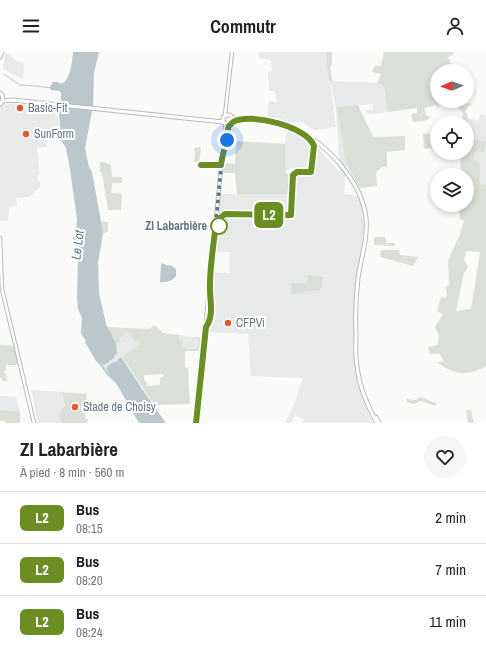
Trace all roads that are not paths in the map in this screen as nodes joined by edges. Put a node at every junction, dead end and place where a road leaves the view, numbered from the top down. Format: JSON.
{"nodes":[{"id":1,"x":2,"y":52,"type":"edge"},
{"id":2,"x":232,"y":52,"type":"edge"},
{"id":3,"x":0,"y":57,"type":"edge"},
{"id":4,"x":0,"y":93,"type":"edge"},
{"id":5,"x":3,"y":97,"type":"junction"},
{"id":6,"x":13,"y":100,"type":"junction"},
{"id":7,"x":3,"y":101,"type":"junction"},
{"id":8,"x":0,"y":104,"type":"edge"},
{"id":9,"x":225,"y":116,"type":"junction"},
{"id":10,"x":233,"y":118,"type":"junction"},
{"id":11,"x":251,"y":118,"type":"junction"},
{"id":12,"x":205,"y":121,"type":"junction"},
{"id":13,"x":224,"y":123,"type":"junction"},
{"id":14,"x":231,"y":124,"type":"junction"},
{"id":15,"x":225,"y":146,"type":"junction"},
{"id":16,"x":0,"y":238,"type":"edge"},
{"id":17,"x":34,"y":422,"type":"edge"},
{"id":18,"x":196,"y":423,"type":"edge"},
{"id":19,"x":378,"y":423,"type":"edge"}],
"edges":[{"from":1,"to":3,"type":"main road"},
{"from":2,"to":9,"type":"main road"},
{"from":4,"to":5,"type":"main road"},
{"from":5,"to":6,"type":"main road"},
{"from":5,"to":7,"type":"main road"},
{"from":6,"to":7,"type":"main road"},
{"from":6,"to":12,"type":"main road"},
{"from":7,"to":8,"type":"main road"},
{"from":9,"to":10,"type":"main road"},
{"from":9,"to":12,"type":"main road"},
{"from":9,"to":13,"type":"main road"},
{"from":10,"to":11,"type":"main road"},
{"from":10,"to":14,"type":"main road"},
{"from":11,"to":14,"type":"main road"},
{"from":11,"to":19,"type":"main road"},
{"from":12,"to":13,"type":"main road"},
{"from":13,"to":14,"type":"main road"},
{"from":13,"to":15,"type":"main road"},
{"from":14,"to":15,"type":"main road"},
{"from":15,"to":18,"type":"main road"},
{"from":16,"to":17,"type":"main road"}]}
